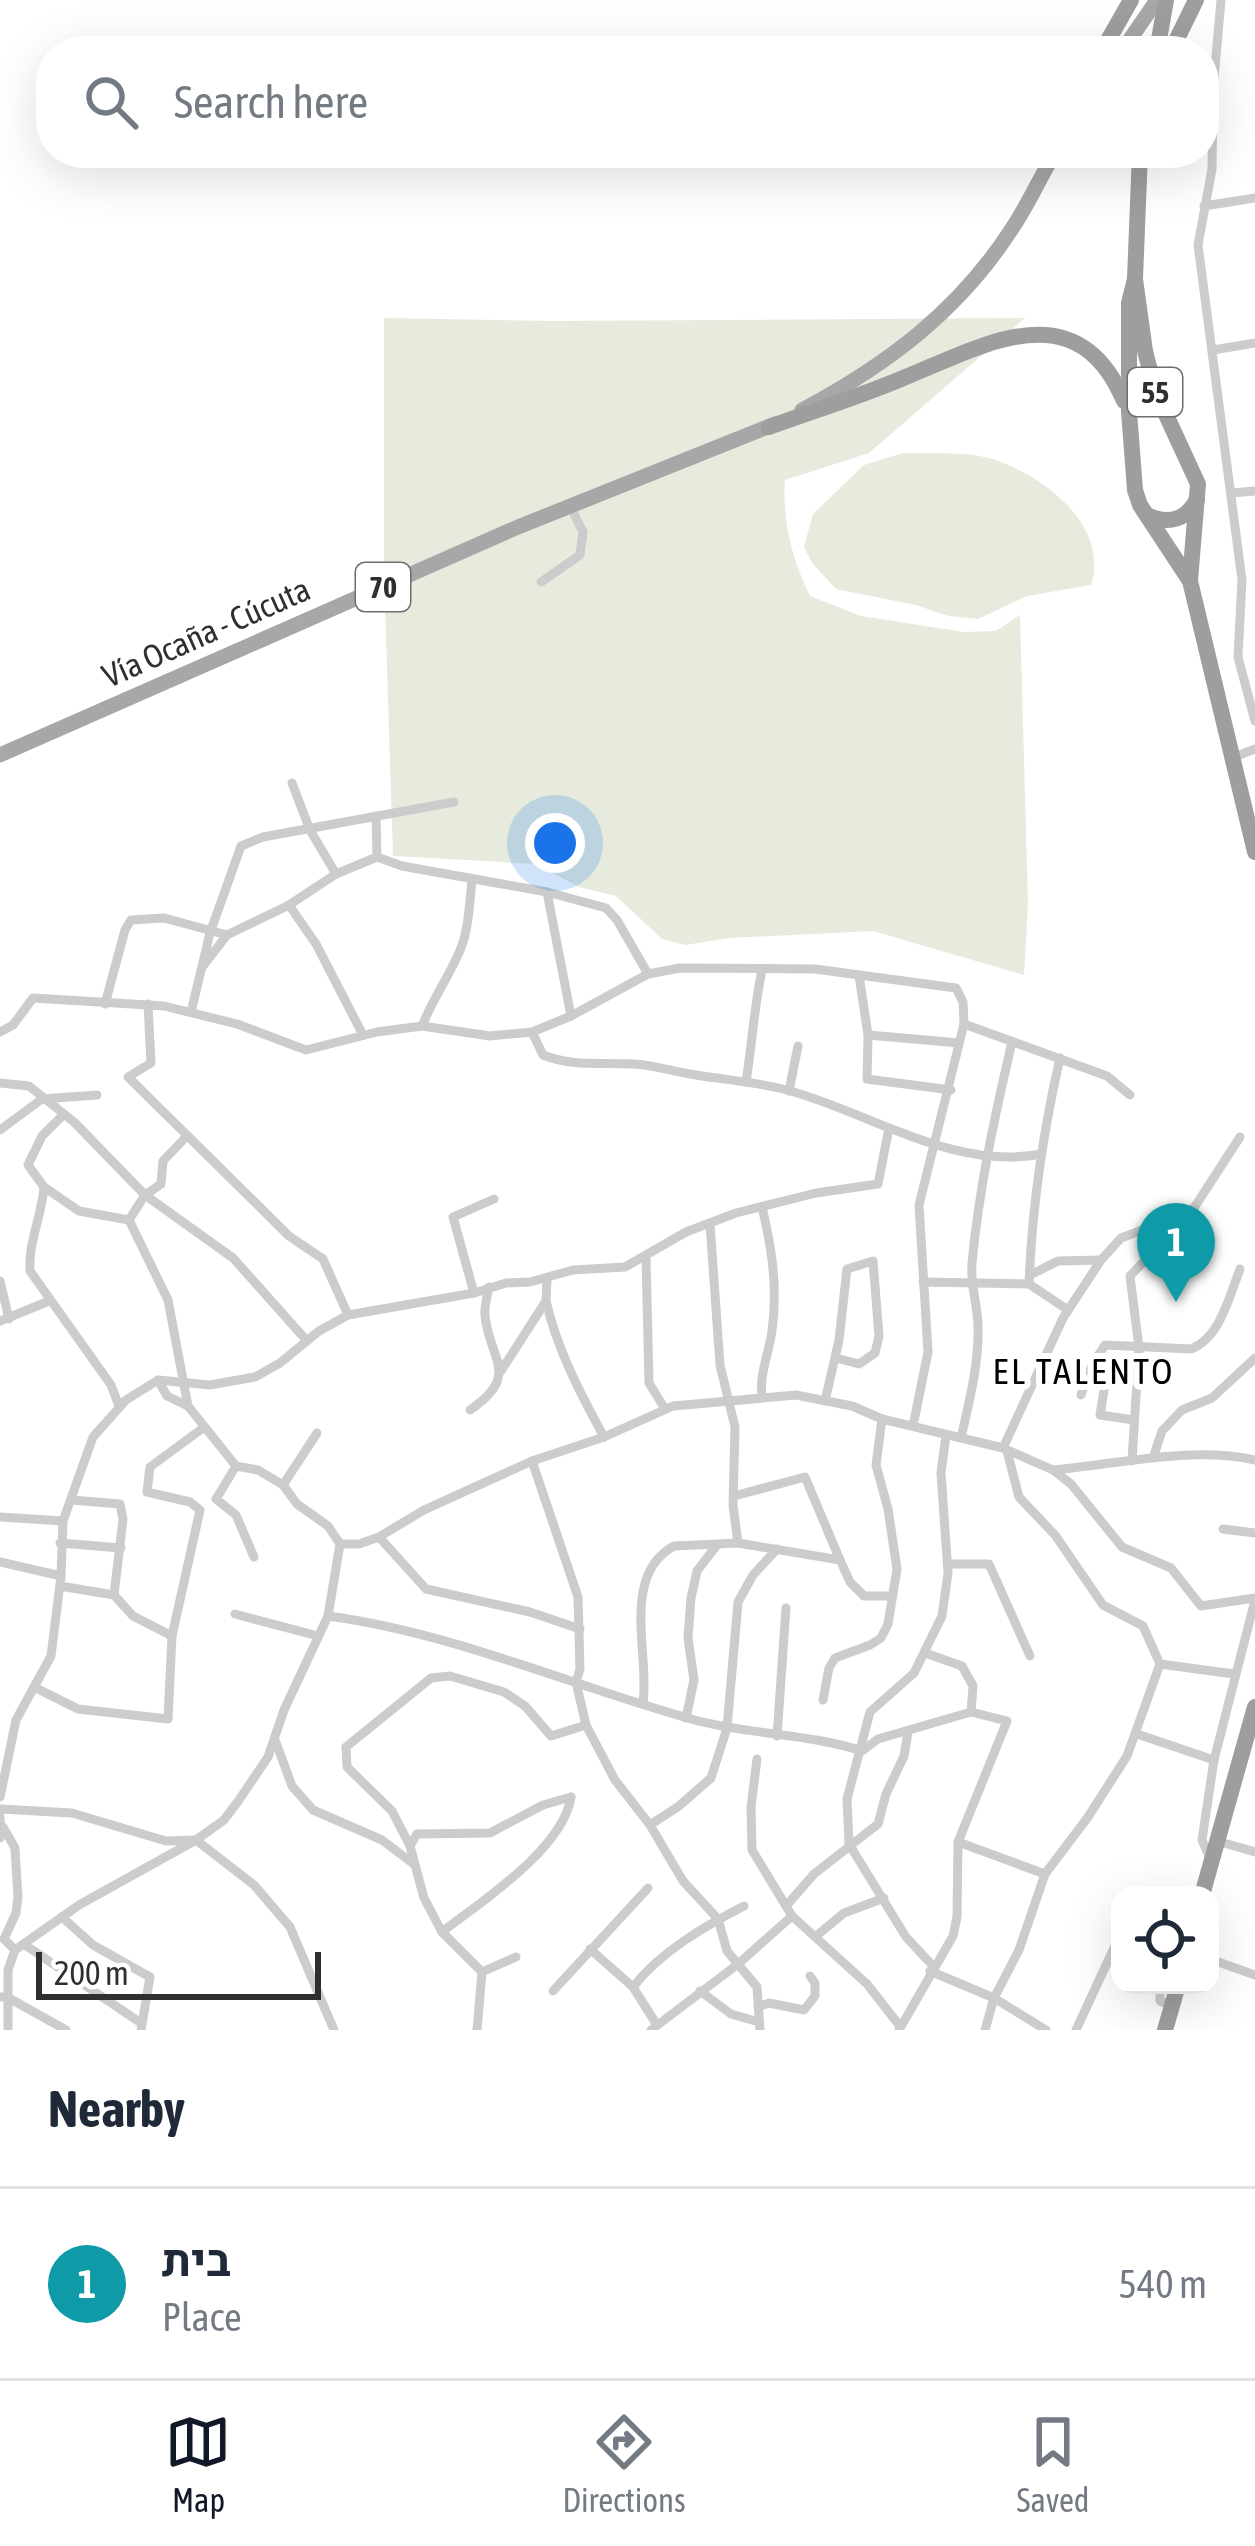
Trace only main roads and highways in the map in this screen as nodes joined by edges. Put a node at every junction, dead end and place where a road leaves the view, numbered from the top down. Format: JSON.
{"nodes":[{"id":1,"x":1131,"y":0,"type":"edge"},
{"id":2,"x":1157,"y":0,"type":"edge"},
{"id":3,"x":1166,"y":0,"type":"edge"},
{"id":4,"x":1196,"y":0,"type":"edge"},
{"id":5,"x":1111,"y":36,"type":"edge"},
{"id":6,"x":1131,"y":36,"type":"edge"},
{"id":7,"x":1160,"y":36,"type":"edge"},
{"id":8,"x":1178,"y":36,"type":"edge"},
{"id":9,"x":1046,"y":168,"type":"edge"},
{"id":10,"x":1139,"y":168,"type":"edge"},
{"id":11,"x":1135,"y":278,"type":"junction"},
{"id":12,"x":1129,"y":412,"type":"junction"},
{"id":13,"x":770,"y":427,"type":"junction"},
{"id":14,"x":1198,"y":498,"type":"junction"},
{"id":15,"x":1147,"y":515,"type":"junction"},
{"id":16,"x":1190,"y":581,"type":"junction"},
{"id":17,"x":0,"y":755,"type":"edge"},
{"id":18,"x":1255,"y":852,"type":"edge"},
{"id":19,"x":1255,"y":1707,"type":"edge"},
{"id":20,"x":1204,"y":1886,"type":"edge"},
{"id":21,"x":1175,"y":1994,"type":"edge"},
{"id":22,"x":1165,"y":2030,"type":"edge"}],
"edges":[{"from":1,"to":5,"type":"highway"},
{"from":2,"to":6,"type":"main road"},
{"from":3,"to":7,"type":"highway"},
{"from":4,"to":8,"type":"highway"},
{"from":9,"to":13,"type":"main road","number":"70"},
{"from":10,"to":11,"type":"highway","number":"55"},
{"from":11,"to":12,"type":"highway","number":"55"},
{"from":11,"to":14,"type":"highway","number":"55"},
{"from":12,"to":13,"type":"highway"},
{"from":12,"to":15,"type":"highway","number":"55"},
{"from":13,"to":17,"type":"main road","name":"Vía Ocaña - Cúcuta","number":"70"},
{"from":14,"to":15,"type":"highway"},
{"from":14,"to":16,"type":"highway","number":"55"},
{"from":15,"to":16,"type":"highway","number":"55"},
{"from":16,"to":18,"type":"highway","number":"55"},
{"from":19,"to":20,"type":"highway"},
{"from":21,"to":22,"type":"highway"}]}
